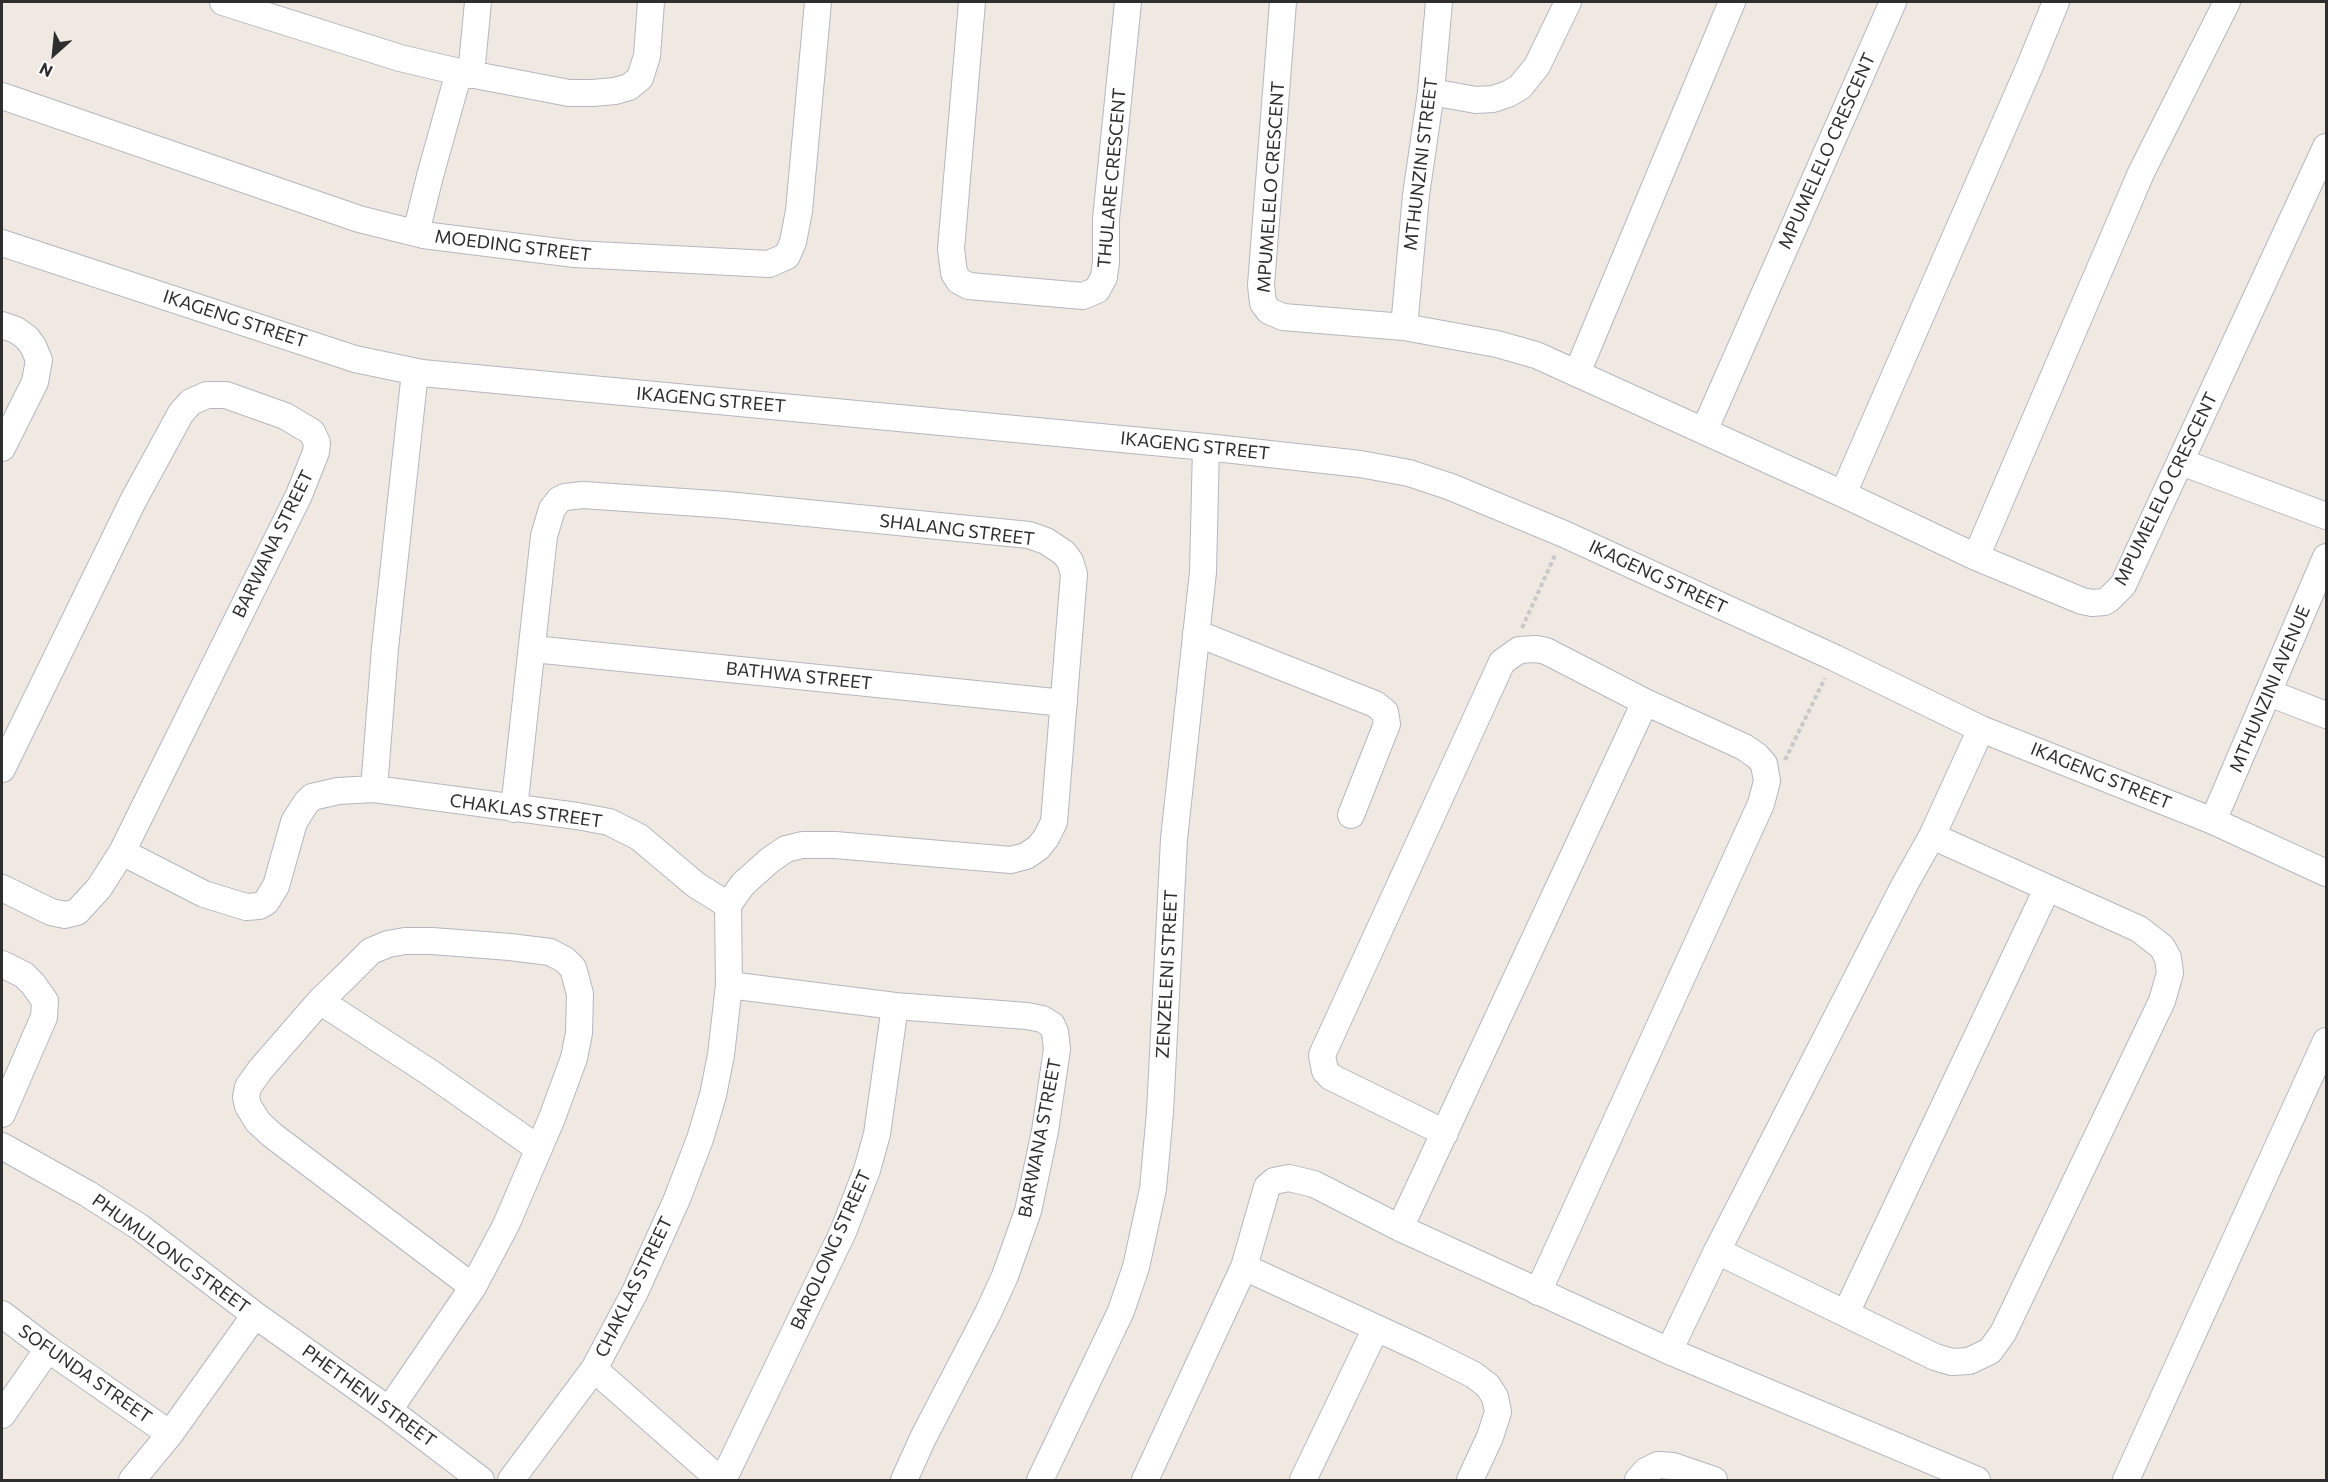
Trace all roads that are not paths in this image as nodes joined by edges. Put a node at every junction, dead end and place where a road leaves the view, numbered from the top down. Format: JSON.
{"nodes":[{"id":1,"x":223,"y":2,"type":"edge"},
{"id":2,"x":478,"y":2,"type":"edge"},
{"id":3,"x":651,"y":2,"type":"edge"},
{"id":4,"x":818,"y":2,"type":"edge"},
{"id":5,"x":972,"y":2,"type":"edge"},
{"id":6,"x":1128,"y":2,"type":"edge"},
{"id":7,"x":1284,"y":2,"type":"edge"},
{"id":8,"x":1439,"y":2,"type":"edge"},
{"id":9,"x":1568,"y":2,"type":"edge"},
{"id":10,"x":1732,"y":2,"type":"edge"},
{"id":11,"x":1893,"y":2,"type":"edge"},
{"id":12,"x":2056,"y":2,"type":"edge"},
{"id":13,"x":2227,"y":2,"type":"edge"},
{"id":14,"x":465,"y":74,"type":"junction"},
{"id":15,"x":1431,"y":92,"type":"junction"},
{"id":16,"x":2,"y":96,"type":"edge"},
{"id":17,"x":2326,"y":147,"type":"edge"},
{"id":18,"x":416,"y":233,"type":"junction"},
{"id":19,"x":2,"y":243,"type":"edge"},
{"id":20,"x":2,"y":325,"type":"edge"},
{"id":21,"x":1404,"y":327,"type":"junction"},
{"id":22,"x":415,"y":372,"type":"junction"},
{"id":23,"x":1577,"y":373,"type":"junction"},
{"id":24,"x":1704,"y":431,"type":"junction"},
{"id":25,"x":1206,"y":447,"type":"junction"},
{"id":26,"x":2,"y":448,"type":"edge"},
{"id":27,"x":2181,"y":462,"type":"junction"},
{"id":28,"x":1843,"y":494,"type":"junction"},
{"id":29,"x":2326,"y":516,"type":"edge"},
{"id":30,"x":1976,"y":557,"type":"junction"},
{"id":31,"x":2326,"y":557,"type":"edge"},
{"id":32,"x":1196,"y":633,"type":"junction"},
{"id":33,"x":533,"y":649,"type":"junction"},
{"id":34,"x":2269,"y":693,"type":"junction"},
{"id":35,"x":1646,"y":702,"type":"junction"},
{"id":36,"x":1064,"y":704,"type":"junction"},
{"id":37,"x":2326,"y":715,"type":"edge"},
{"id":38,"x":1981,"y":729,"type":"junction"},
{"id":39,"x":2,"y":769,"type":"edge"},
{"id":40,"x":374,"y":789,"type":"junction"},
{"id":41,"x":514,"y":809,"type":"junction"},
{"id":42,"x":1351,"y":815,"type":"dead end"},
{"id":43,"x":2213,"y":820,"type":"junction"},
{"id":44,"x":1932,"y":836,"type":"junction"},
{"id":45,"x":122,"y":852,"type":"junction"},
{"id":46,"x":2326,"y":873,"type":"edge"},
{"id":47,"x":2,"y":888,"type":"edge"},
{"id":48,"x":2047,"y":889,"type":"junction"},
{"id":49,"x":728,"y":905,"type":"junction"},
{"id":50,"x":2,"y":964,"type":"edge"},
{"id":51,"x":729,"y":985,"type":"junction"},
{"id":52,"x":320,"y":1001,"type":"junction"},
{"id":53,"x":895,"y":1006,"type":"junction"},
{"id":54,"x":2326,"y":1041,"type":"edge"},
{"id":55,"x":2,"y":1114,"type":"edge"},
{"id":56,"x":1445,"y":1133,"type":"junction"},
{"id":57,"x":2,"y":1146,"type":"edge"},
{"id":58,"x":539,"y":1149,"type":"junction"},
{"id":59,"x":1400,"y":1228,"type":"junction"},
{"id":60,"x":1717,"y":1251,"type":"junction"},
{"id":61,"x":1244,"y":1267,"type":"junction"},
{"id":62,"x":472,"y":1287,"type":"junction"},
{"id":63,"x":1538,"y":1292,"type":"junction"},
{"id":64,"x":1846,"y":1313,"type":"junction"},
{"id":65,"x":2,"y":1314,"type":"edge"},
{"id":66,"x":255,"y":1315,"type":"junction"},
{"id":67,"x":1376,"y":1328,"type":"junction"},
{"id":68,"x":48,"y":1350,"type":"junction"},
{"id":69,"x":1669,"y":1351,"type":"junction"},
{"id":70,"x":594,"y":1370,"type":"junction"},
{"id":71,"x":389,"y":1410,"type":"junction"},
{"id":72,"x":2,"y":1415,"type":"edge"},
{"id":73,"x":170,"y":1434,"type":"junction"},
{"id":74,"x":1965,"y":1478,"type":"edge"},
{"id":75,"x":132,"y":1480,"type":"edge"},
{"id":76,"x":481,"y":1480,"type":"edge"},
{"id":77,"x":511,"y":1480,"type":"edge"},
{"id":78,"x":721,"y":1480,"type":"edge"},
{"id":79,"x":904,"y":1480,"type":"edge"},
{"id":80,"x":1040,"y":1480,"type":"edge"},
{"id":81,"x":1145,"y":1480,"type":"edge"},
{"id":82,"x":1303,"y":1480,"type":"edge"},
{"id":83,"x":1470,"y":1480,"type":"edge"},
{"id":84,"x":1638,"y":1480,"type":"edge"},
{"id":85,"x":1714,"y":1480,"type":"edge"},
{"id":86,"x":2126,"y":1480,"type":"edge"}],
"edges":[{"from":1,"to":14,"type":"street"},
{"from":2,"to":14,"type":"street"},
{"from":3,"to":14,"type":"street"},
{"from":4,"to":18,"type":"street","name":"MOEDING STREET"},
{"from":5,"to":6,"type":"street","name":"THULARE CRESCENT"},
{"from":7,"to":21,"type":"street","name":"MPUMELELO CRESCENT"},
{"from":8,"to":15,"type":"street","name":"MTHUNZINI STREET"},
{"from":9,"to":15,"type":"street"},
{"from":10,"to":23,"type":"street"},
{"from":11,"to":24,"type":"street","name":"MPUMELELO CRESCENT"},
{"from":12,"to":28,"type":"street"},
{"from":13,"to":30,"type":"street"},
{"from":14,"to":18,"type":"street"},
{"from":15,"to":21,"type":"street","name":"MTHUNZINI STREET"},
{"from":16,"to":18,"type":"street","name":"MOEDING STREET"},
{"from":17,"to":27,"type":"street","name":"MPUMELELO CRESCENT"},
{"from":19,"to":22,"type":"street","name":"IKAGENG STREET"},
{"from":20,"to":26,"type":"street"},
{"from":21,"to":23,"type":"street","name":"MPUMELELO CRESCENT"},
{"from":22,"to":25,"type":"street","name":"IKAGENG STREET"},
{"from":22,"to":40,"type":"street"},
{"from":23,"to":24,"type":"street","name":"MPUMELELO CRESCENT"},
{"from":24,"to":28,"type":"street","name":"MPUMELELO CRESCENT"},
{"from":25,"to":32,"type":"street","name":"ZENZELENI STREET"},
{"from":25,"to":38,"type":"street","name":"IKAGENG STREET"},
{"from":27,"to":29,"type":"street"},
{"from":27,"to":30,"type":"street","name":"MPUMELELO CRESCENT"},
{"from":28,"to":30,"type":"street","name":"MPUMELELO CRESCENT"},
{"from":31,"to":34,"type":"street","name":"MTHUNZINI AVENUE"},
{"from":32,"to":42,"type":"street"},
{"from":32,"to":80,"type":"street","name":"ZENZELENI STREET"},
{"from":33,"to":36,"type":"street","name":"BATHWA STREET"},
{"from":33,"to":36,"type":"street","name":"SHALANG STREET"},
{"from":33,"to":41,"type":"street","name":"SHALANG STREET"},
{"from":34,"to":37,"type":"street"},
{"from":34,"to":43,"type":"street","name":"MTHUNZINI AVENUE"},
{"from":35,"to":56,"type":"street"},
{"from":35,"to":56,"type":"street"},
{"from":35,"to":63,"type":"street"},
{"from":36,"to":49,"type":"street","name":"SHALANG STREET"},
{"from":38,"to":43,"type":"street","name":"IKAGENG STREET"},
{"from":38,"to":44,"type":"street"},
{"from":39,"to":45,"type":"street","name":"BARWANA STREET"},
{"from":40,"to":41,"type":"street","name":"CHAKLAS STREET"},
{"from":40,"to":45,"type":"street"},
{"from":41,"to":49,"type":"street","name":"CHAKLAS STREET"},
{"from":43,"to":46,"type":"street","name":"IKAGENG STREET"},
{"from":44,"to":48,"type":"street"},
{"from":44,"to":60,"type":"street"},
{"from":45,"to":47,"type":"street","name":"BARWANA STREET"},
{"from":48,"to":64,"type":"street"},
{"from":48,"to":64,"type":"street"},
{"from":49,"to":51,"type":"street","name":"CHAKLAS STREET"},
{"from":50,"to":55,"type":"street"},
{"from":51,"to":53,"type":"street","name":"BARWANA STREET"},
{"from":51,"to":70,"type":"street","name":"CHAKLAS STREET"},
{"from":52,"to":58,"type":"street"},
{"from":52,"to":58,"type":"street"},
{"from":52,"to":62,"type":"street"},
{"from":53,"to":78,"type":"street","name":"BAROLONG STREET"},
{"from":53,"to":79,"type":"street","name":"BARWANA STREET"},
{"from":54,"to":86,"type":"street"},
{"from":56,"to":59,"type":"street"},
{"from":57,"to":66,"type":"street","name":"PHUMULONG STREET"},
{"from":58,"to":62,"type":"street"},
{"from":59,"to":61,"type":"street"},
{"from":59,"to":63,"type":"street"},
{"from":60,"to":64,"type":"street"},
{"from":60,"to":69,"type":"street"},
{"from":61,"to":67,"type":"street"},
{"from":61,"to":81,"type":"street"},
{"from":62,"to":71,"type":"street"},
{"from":63,"to":69,"type":"street"},
{"from":65,"to":68,"type":"street","name":"SOFUNDA STREET"},
{"from":66,"to":71,"type":"street","name":"PHETHENI STREET"},
{"from":66,"to":73,"type":"street","name":"PHUMULONG STREET"},
{"from":67,"to":82,"type":"street"},
{"from":67,"to":83,"type":"street"},
{"from":68,"to":72,"type":"street"},
{"from":68,"to":73,"type":"street","name":"SOFUNDA STREET"},
{"from":69,"to":74,"type":"street"},
{"from":70,"to":77,"type":"street","name":"CHAKLAS STREET"},
{"from":70,"to":78,"type":"street"},
{"from":71,"to":76,"type":"street","name":"PHETHENI STREET"},
{"from":73,"to":75,"type":"street","name":"PHUMULONG STREET"},
{"from":84,"to":85,"type":"street"}]}
